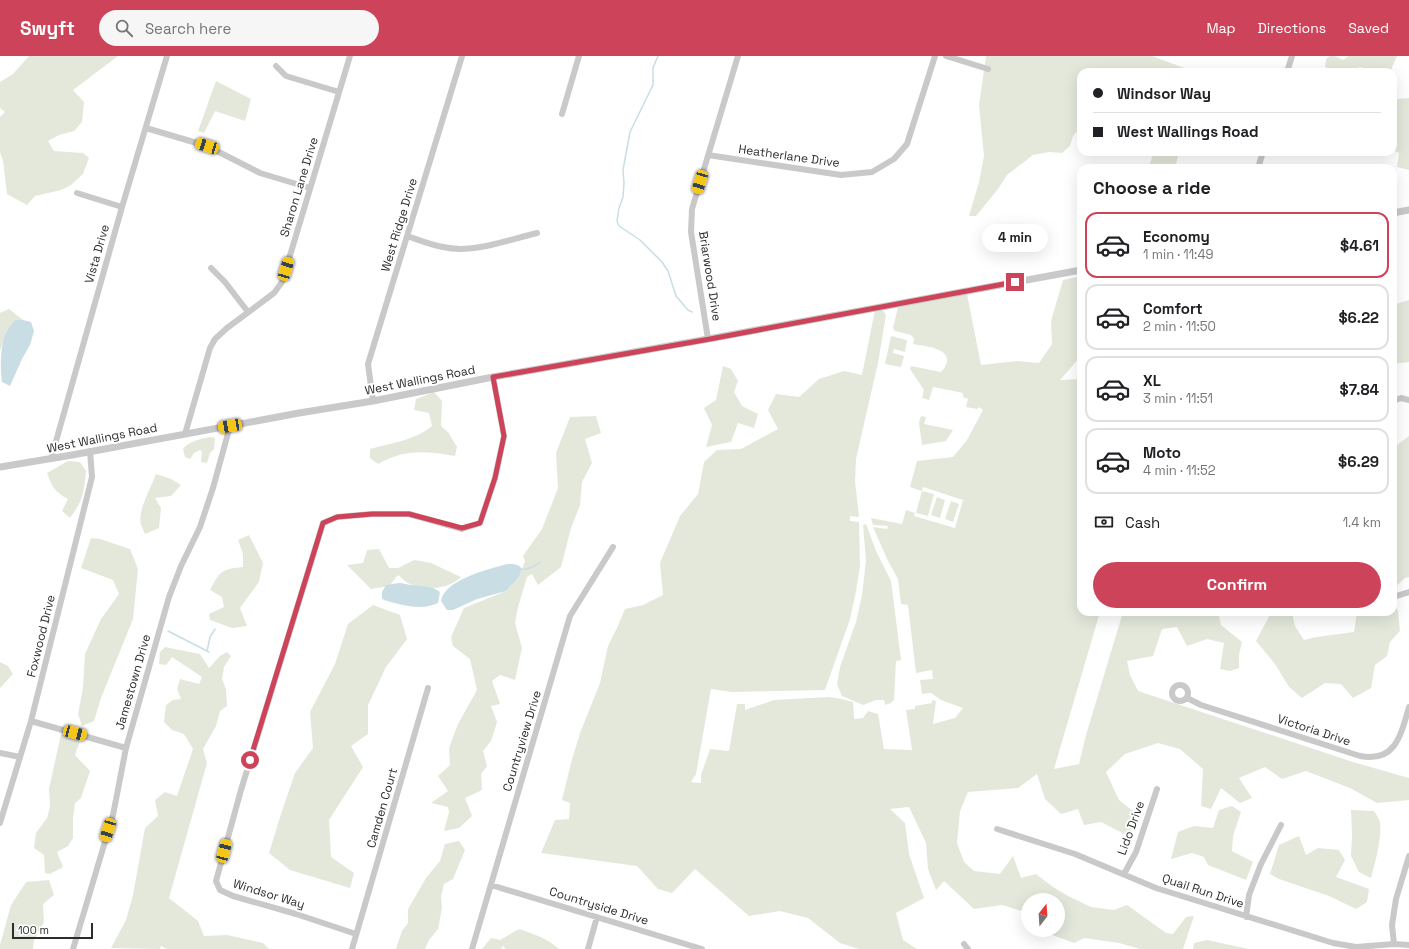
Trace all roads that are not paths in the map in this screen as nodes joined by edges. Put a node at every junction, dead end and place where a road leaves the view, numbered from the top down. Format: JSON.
{"nodes":[{"id":1,"x":167,"y":56,"type":"edge"},
{"id":2,"x":350,"y":56,"type":"edge"},
{"id":3,"x":462,"y":56,"type":"edge"},
{"id":4,"x":579,"y":56,"type":"edge"},
{"id":5,"x":738,"y":56,"type":"edge"},
{"id":6,"x":935,"y":56,"type":"edge"},
{"id":7,"x":946,"y":56,"type":"edge"},
{"id":8,"x":1292,"y":56,"type":"edge"},
{"id":9,"x":276,"y":66,"type":"dead end"},
{"id":10,"x":1288,"y":68,"type":"edge"},
{"id":11,"x":988,"y":70,"type":"dead end"},
{"id":12,"x":339,"y":92,"type":"junction"},
{"id":13,"x":562,"y":114,"type":"dead end"},
{"id":14,"x":146,"y":128,"type":"junction"},
{"id":15,"x":708,"y":155,"type":"junction"},
{"id":16,"x":310,"y":188,"type":"junction"},
{"id":17,"x":77,"y":193,"type":"dead end"},
{"id":18,"x":122,"y":207,"type":"junction"},
{"id":19,"x":1409,"y":210,"type":"edge"},
{"id":20,"x":1397,"y":212,"type":"edge"},
{"id":21,"x":537,"y":233,"type":"dead end"},
{"id":22,"x":407,"y":236,"type":"junction"},
{"id":23,"x":212,"y":268,"type":"dead end"},
{"id":24,"x":1077,"y":271,"type":"edge"},
{"id":25,"x":248,"y":312,"type":"junction"},
{"id":26,"x":708,"y":339,"type":"junction"},
{"id":27,"x":493,"y":377,"type":"junction"},
{"id":28,"x":1397,"y":400,"type":"edge"},
{"id":29,"x":1409,"y":400,"type":"edge"},
{"id":30,"x":373,"y":401,"type":"junction"},
{"id":31,"x":230,"y":426,"type":"junction"},
{"id":32,"x":185,"y":434,"type":"junction"},
{"id":33,"x":90,"y":451,"type":"junction"},
{"id":34,"x":51,"y":459,"type":"junction"},
{"id":35,"x":0,"y":467,"type":"edge"},
{"id":36,"x":613,"y":547,"type":"dead end"},
{"id":37,"x":1409,"y":592,"type":"edge"},
{"id":38,"x":1397,"y":596,"type":"edge"},
{"id":39,"x":428,"y":688,"type":"dead end"},
{"id":40,"x":1187,"y":698,"type":"dead end"},
{"id":41,"x":1409,"y":707,"type":"edge"},
{"id":42,"x":31,"y":721,"type":"junction"},
{"id":43,"x":126,"y":748,"type":"junction"},
{"id":44,"x":0,"y":753,"type":"edge"},
{"id":45,"x":20,"y":756,"type":"junction"},
{"id":46,"x":1157,"y":789,"type":"dead end"},
{"id":47,"x":0,"y":823,"type":"edge"},
{"id":48,"x":1282,"y":825,"type":"dead end"},
{"id":49,"x":997,"y":829,"type":"dead end"},
{"id":50,"x":1409,"y":856,"type":"edge"},
{"id":51,"x":1124,"y":874,"type":"junction"},
{"id":52,"x":491,"y":885,"type":"junction"},
{"id":53,"x":597,"y":917,"type":"junction"},
{"id":54,"x":1246,"y":917,"type":"junction"},
{"id":55,"x":356,"y":934,"type":"junction"},
{"id":56,"x":1394,"y":944,"type":"junction"},
{"id":57,"x":1409,"y":945,"type":"edge"},
{"id":58,"x":73,"y":949,"type":"edge"},
{"id":59,"x":352,"y":949,"type":"edge"},
{"id":60,"x":472,"y":949,"type":"edge"},
{"id":61,"x":588,"y":949,"type":"edge"},
{"id":62,"x":702,"y":949,"type":"edge"}],
"edges":[{"from":1,"to":14,"type":"street","name":"Vista Drive"},
{"from":2,"to":12,"type":"street","name":"Sharon Lane Drive"},
{"from":3,"to":22,"type":"street","name":"West Ridge Drive"},
{"from":4,"to":13,"type":"street"},
{"from":5,"to":15,"type":"street","name":"Briarwood Drive"},
{"from":6,"to":15,"type":"street","name":"Heatherlane Drive"},
{"from":7,"to":11,"type":"street"},
{"from":8,"to":10,"type":"street"},
{"from":9,"to":12,"type":"street"},
{"from":12,"to":16,"type":"street","name":"Sharon Lane Drive"},
{"from":14,"to":16,"type":"street"},
{"from":14,"to":18,"type":"street","name":"Vista Drive"},
{"from":15,"to":26,"type":"street","name":"Briarwood Drive"},
{"from":16,"to":25,"type":"street","name":"Sharon Lane Drive"},
{"from":17,"to":18,"type":"street"},
{"from":18,"to":34,"type":"street","name":"Vista Drive"},
{"from":19,"to":20,"type":"street"},
{"from":21,"to":22,"type":"street"},
{"from":22,"to":30,"type":"street","name":"West Ridge Drive"},
{"from":23,"to":25,"type":"street"},
{"from":24,"to":26,"type":"street","name":"West Wallings Road"},
{"from":25,"to":32,"type":"street","name":"Sharon Lane Drive"},
{"from":26,"to":27,"type":"street","name":"West Wallings Road"},
{"from":27,"to":30,"type":"street","name":"West Wallings Road"},
{"from":27,"to":55,"type":"street","name":"Windsor Way"},
{"from":28,"to":29,"type":"street"},
{"from":30,"to":31,"type":"street","name":"West Wallings Road"},
{"from":31,"to":32,"type":"street","name":"West Wallings Road"},
{"from":31,"to":43,"type":"street","name":"Jamestown Drive"},
{"from":32,"to":33,"type":"street","name":"West Wallings Road"},
{"from":33,"to":34,"type":"street","name":"West Wallings Road"},
{"from":33,"to":42,"type":"street","name":"Foxwood Drive"},
{"from":34,"to":35,"type":"street","name":"West Wallings Road"},
{"from":36,"to":52,"type":"street","name":"Countryview Drive"},
{"from":37,"to":38,"type":"street"},
{"from":39,"to":55,"type":"street","name":"Camden Court"},
{"from":40,"to":41,"type":"street","name":"Victoria Drive"},
{"from":42,"to":43,"type":"street"},
{"from":42,"to":45,"type":"street","name":"Foxwood Drive"},
{"from":43,"to":58,"type":"street","name":"Jamestown Drive"},
{"from":44,"to":45,"type":"street"},
{"from":45,"to":47,"type":"street","name":"Foxwood Drive"},
{"from":46,"to":51,"type":"street","name":"Lido Drive"},
{"from":48,"to":54,"type":"street"},
{"from":49,"to":51,"type":"street","name":"Quail Run Drive"},
{"from":50,"to":56,"type":"street"},
{"from":51,"to":54,"type":"street","name":"Quail Run Drive"},
{"from":52,"to":53,"type":"street","name":"Countryside Drive"},
{"from":52,"to":60,"type":"street","name":"Countryview Drive"},
{"from":53,"to":61,"type":"street"},
{"from":53,"to":62,"type":"street","name":"Countryside Drive"},
{"from":54,"to":56,"type":"street","name":"Quail Run Drive"},
{"from":55,"to":59,"type":"street","name":"Camden Court"},
{"from":56,"to":57,"type":"street","name":"Quail Run Drive"}]}
